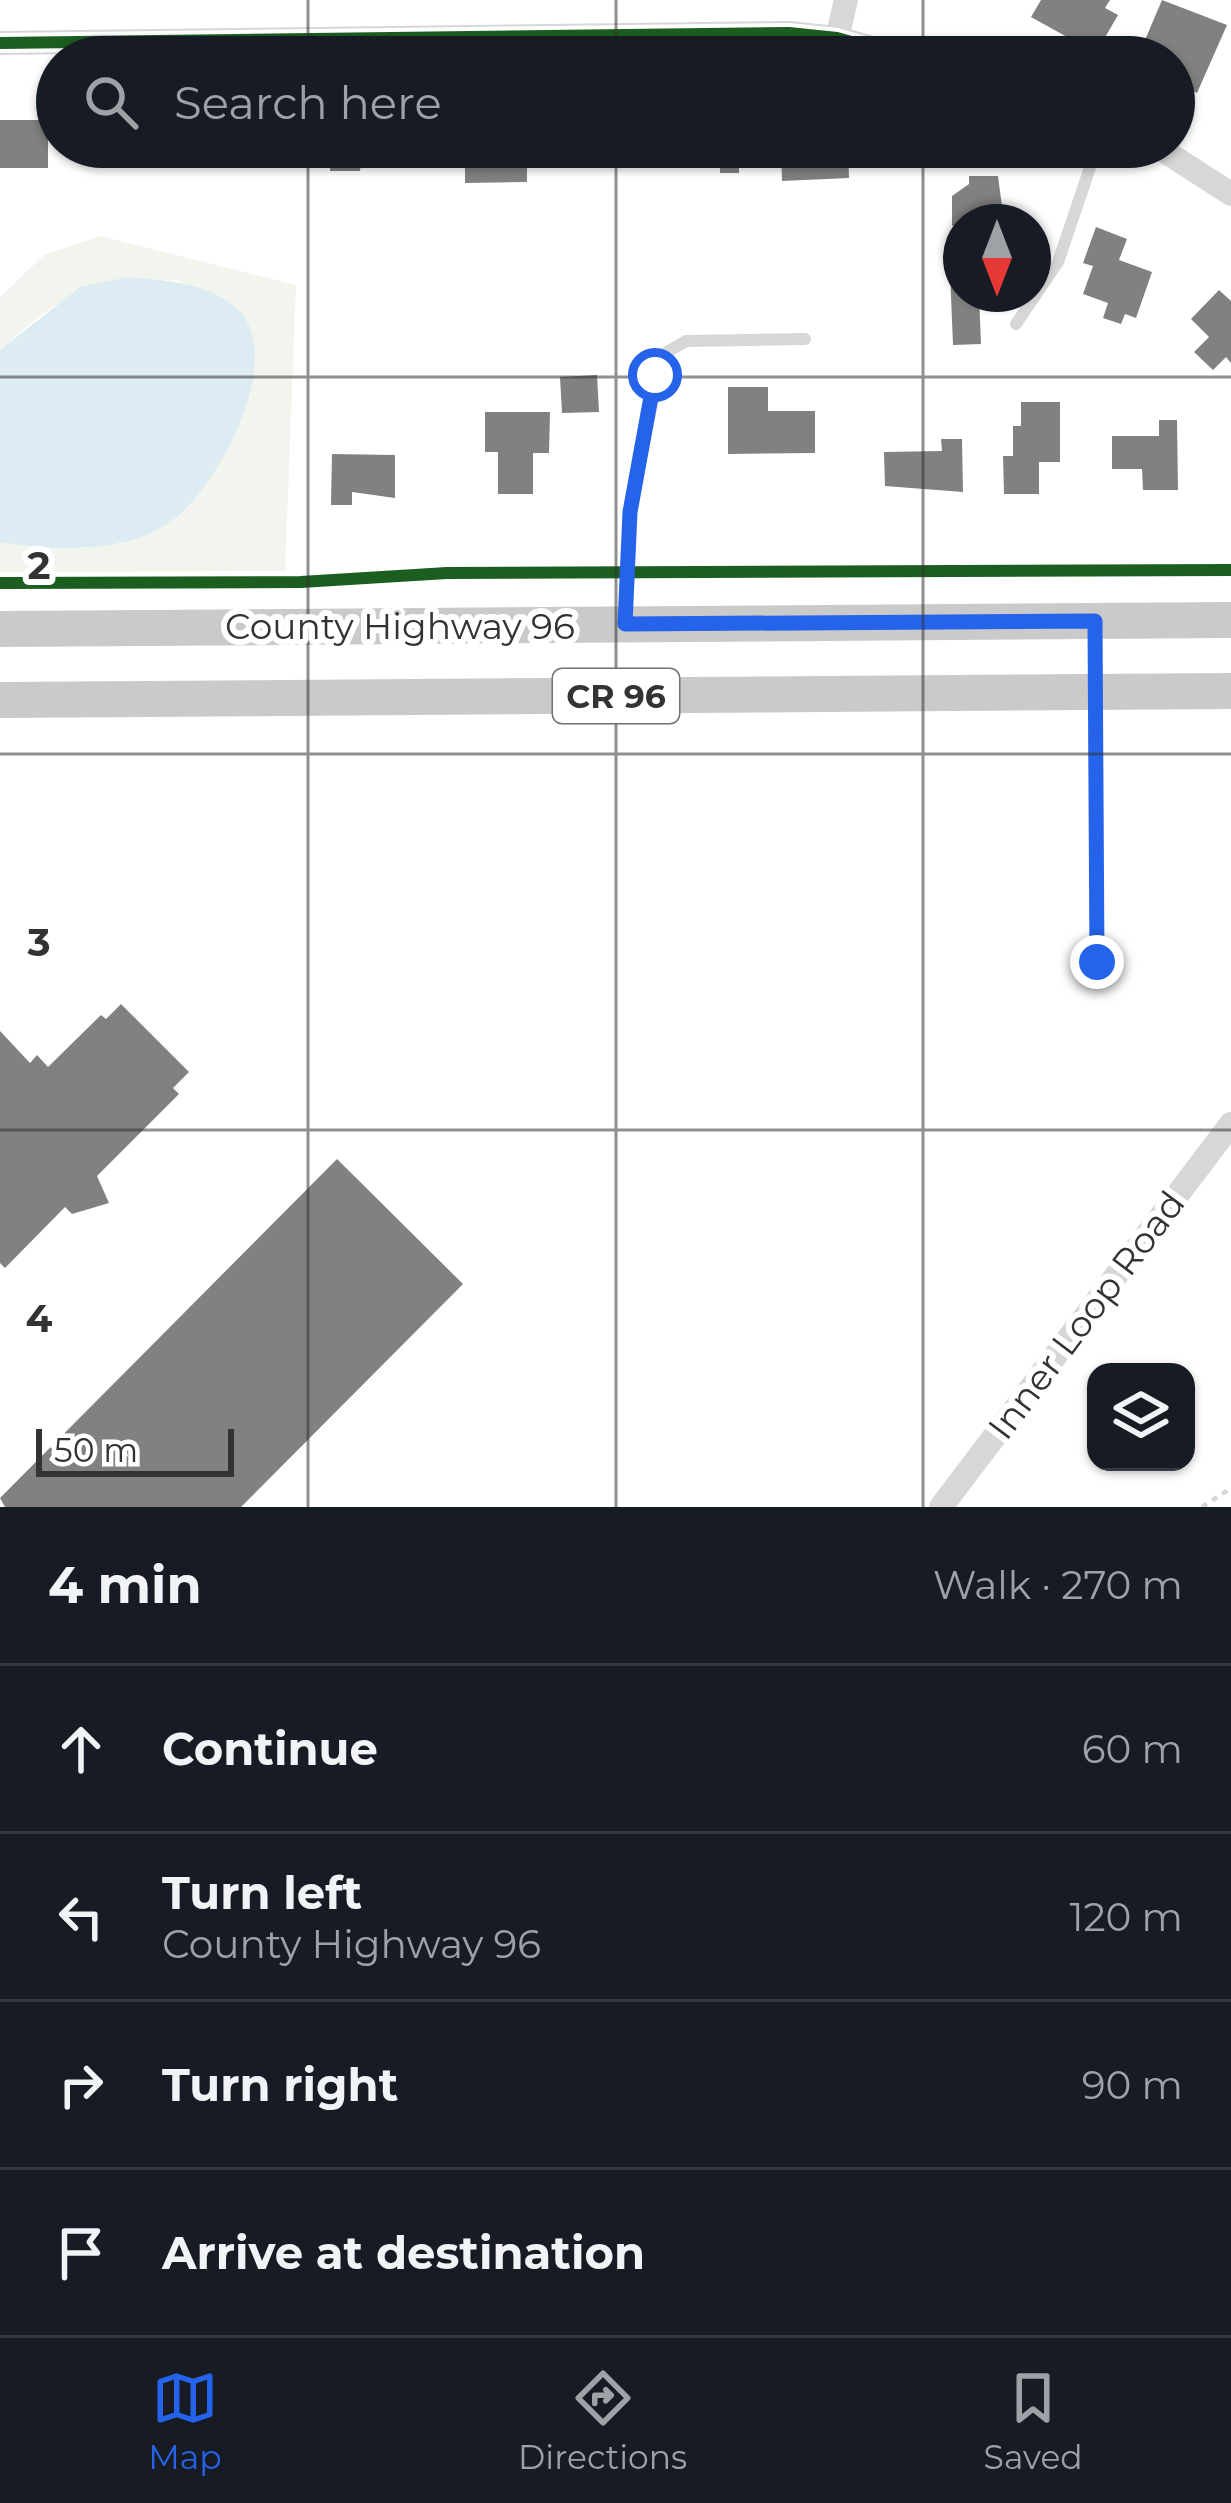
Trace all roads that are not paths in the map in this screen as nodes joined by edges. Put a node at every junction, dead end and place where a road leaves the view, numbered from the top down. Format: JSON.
{"nodes":[{"id":1,"x":845,"y":0,"type":"edge"},
{"id":2,"x":602,"y":36,"type":"edge"},
{"id":3,"x":806,"y":36,"type":"edge"},
{"id":4,"x":837,"y":36,"type":"edge"},
{"id":5,"x":0,"y":43,"type":"edge"},
{"id":6,"x":36,"y":43,"type":"edge"},
{"id":7,"x":1090,"y":168,"type":"edge"},
{"id":8,"x":1191,"y":168,"type":"edge"},
{"id":9,"x":1231,"y":194,"type":"edge"},
{"id":10,"x":1016,"y":324,"type":"dead end"},
{"id":11,"x":805,"y":339,"type":"dead end"},
{"id":12,"x":1231,"y":620,"type":"edge"},
{"id":13,"x":1095,"y":621,"type":"junction"},
{"id":14,"x":625,"y":624,"type":"junction"},
{"id":15,"x":0,"y":629,"type":"edge"},
{"id":16,"x":1094,"y":692,"type":"junction"},
{"id":17,"x":1231,"y":692,"type":"edge"},
{"id":18,"x":0,"y":700,"type":"edge"},
{"id":19,"x":1097,"y":962,"type":"dead end"},
{"id":20,"x":1231,"y":1124,"type":"edge"},
{"id":21,"x":941,"y":1507,"type":"edge"}],
"edges":[{"from":1,"to":4,"type":"street"},
{"from":2,"to":3,"type":"street"},
{"from":5,"to":6,"type":"street"},
{"from":7,"to":10,"type":"lane"},
{"from":8,"to":9,"type":"street"},
{"from":11,"to":14,"type":"lane"},
{"from":12,"to":13,"type":"main road","name":"County Highway 96","number":"CR 96"},
{"from":13,"to":14,"type":"main road","name":"County Highway 96","number":"CR 96"},
{"from":13,"to":16,"type":"lane"},
{"from":14,"to":15,"type":"main road","name":"County Highway 96","number":"CR 96"},
{"from":16,"to":17,"type":"main road","name":"County Highway 96","number":"CR 96"},
{"from":16,"to":18,"type":"main road","name":"County Highway 96","number":"CR 96"},
{"from":16,"to":19,"type":"lane"},
{"from":20,"to":21,"type":"street","name":"Inner Loop Road"}]}
